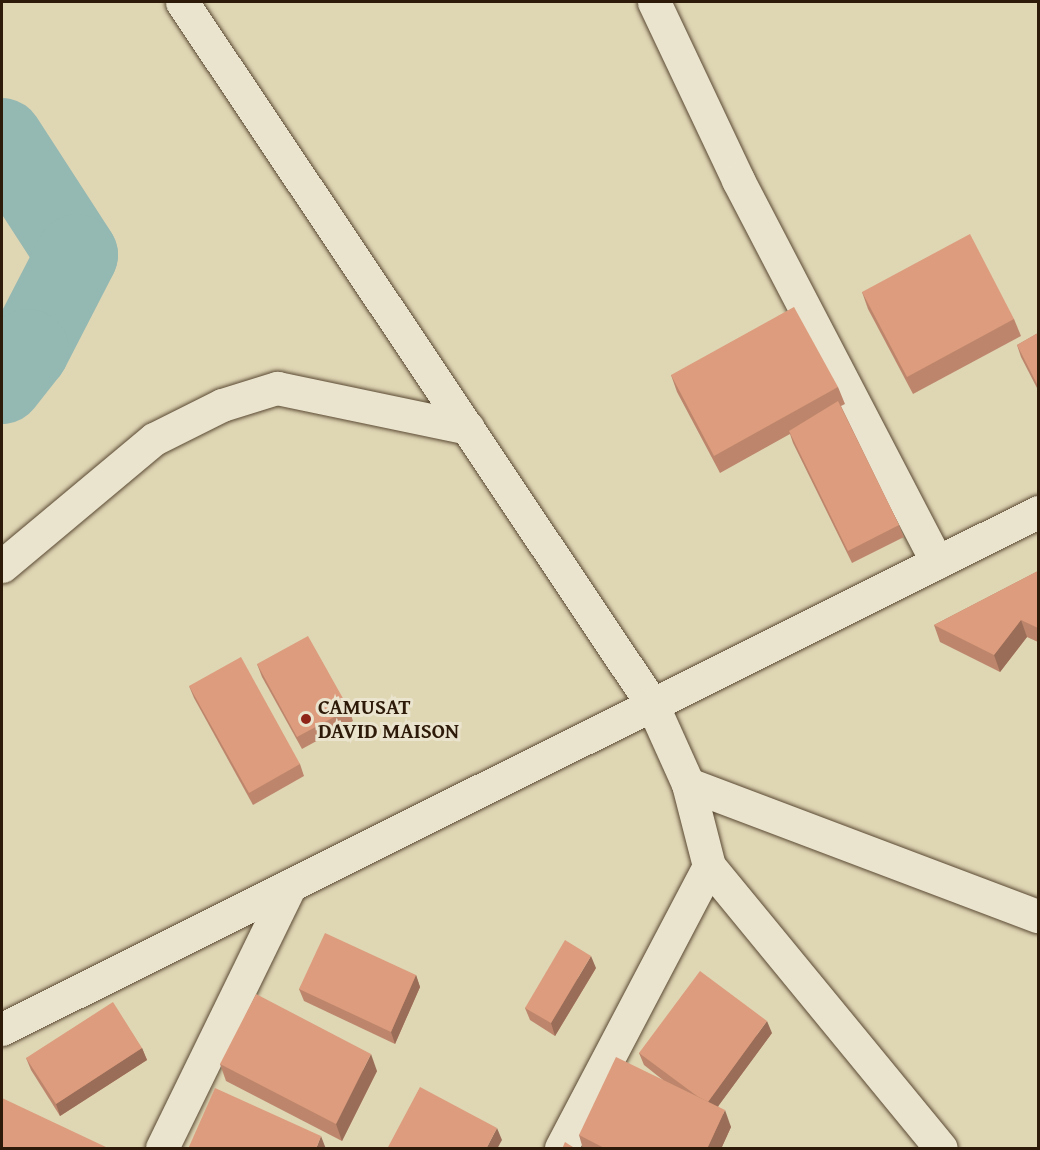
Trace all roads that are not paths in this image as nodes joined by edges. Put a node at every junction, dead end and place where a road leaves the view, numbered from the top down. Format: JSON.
{"nodes":[{"id":1,"x":182,"y":2,"type":"edge"},
{"id":2,"x":654,"y":2,"type":"edge"},
{"id":3,"x":468,"y":428,"type":"junction"},
{"id":4,"x":1038,"y":512,"type":"edge"},
{"id":5,"x":937,"y":562,"type":"junction"},
{"id":6,"x":2,"y":566,"type":"edge"},
{"id":7,"x":652,"y":704,"type":"junction"},
{"id":8,"x":688,"y":784,"type":"junction"},
{"id":9,"x":709,"y":866,"type":"junction"},
{"id":10,"x":290,"y":885,"type":"junction"},
{"id":11,"x":1038,"y":916,"type":"edge"},
{"id":12,"x":2,"y":1029,"type":"edge"},
{"id":13,"x":928,"y":1142,"type":"edge"},
{"id":14,"x":162,"y":1149,"type":"edge"},
{"id":15,"x":561,"y":1149,"type":"edge"}],
"edges":[{"from":1,"to":3,"type":"street"},
{"from":2,"to":5,"type":"street"},
{"from":3,"to":6,"type":"street"},
{"from":3,"to":7,"type":"street"},
{"from":4,"to":5,"type":"street"},
{"from":5,"to":7,"type":"street"},
{"from":7,"to":8,"type":"street"},
{"from":7,"to":10,"type":"street"},
{"from":8,"to":9,"type":"street"},
{"from":8,"to":11,"type":"street"},
{"from":9,"to":13,"type":"street"},
{"from":9,"to":15,"type":"street"},
{"from":10,"to":12,"type":"street"},
{"from":10,"to":14,"type":"street"}]}
